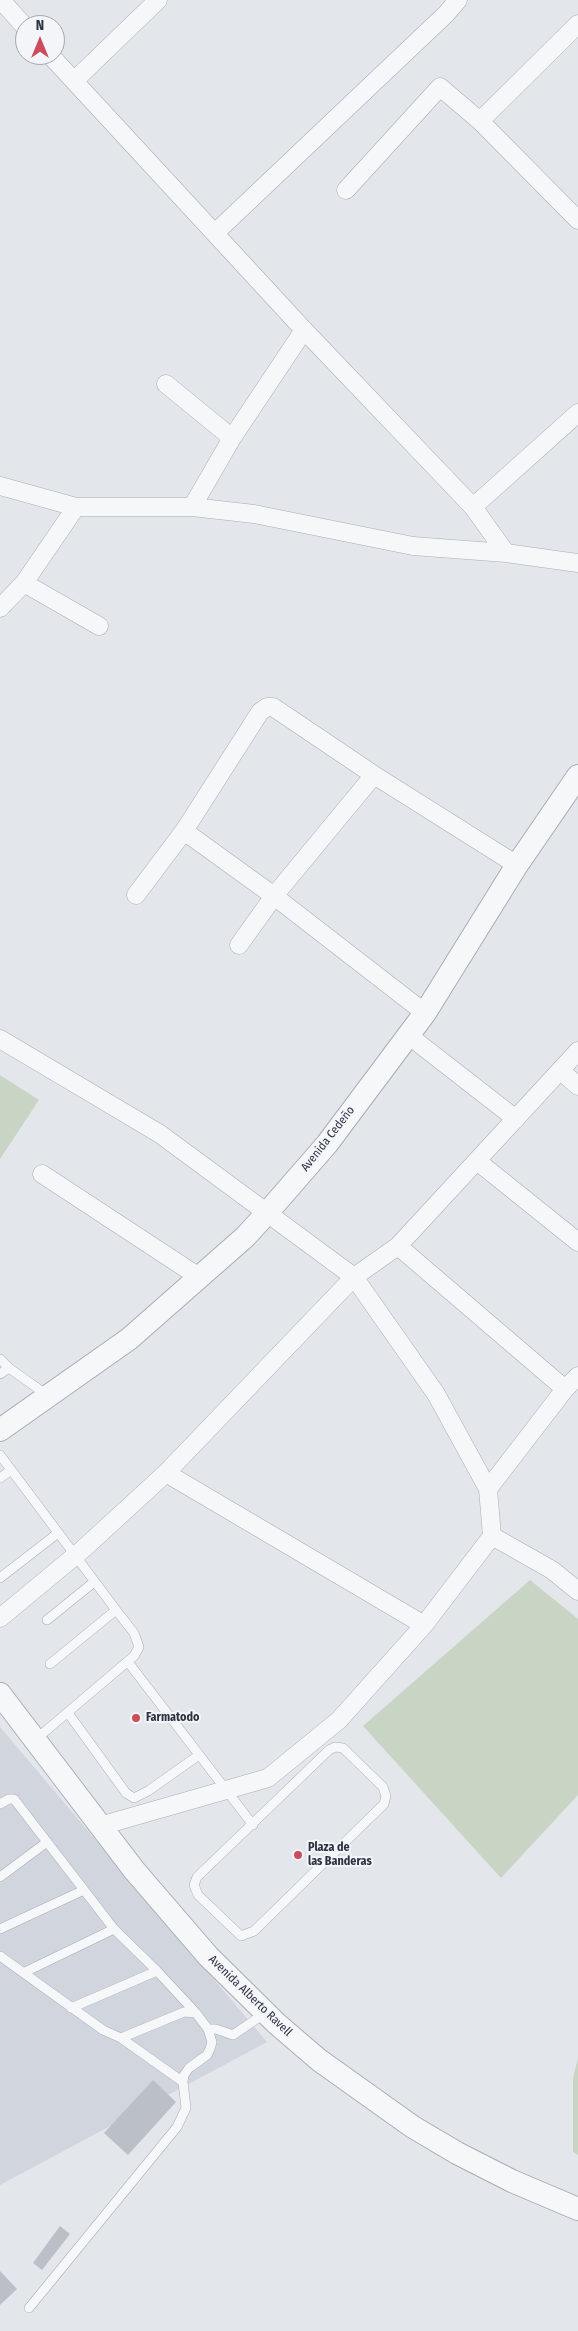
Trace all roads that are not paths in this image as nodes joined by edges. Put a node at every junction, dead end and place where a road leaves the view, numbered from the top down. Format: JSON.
{"nodes":[{"id":1,"x":1,"y":0,"type":"edge"},
{"id":2,"x":158,"y":0,"type":"edge"},
{"id":3,"x":458,"y":0,"type":"edge"},
{"id":4,"x":15,"y":16,"type":"edge"},
{"id":5,"x":578,"y":24,"type":"edge"},
{"id":6,"x":59,"y":65,"type":"edge"},
{"id":7,"x":74,"y":81,"type":"junction"},
{"id":8,"x":480,"y":121,"type":"junction"},
{"id":9,"x":346,"y":190,"type":"dead end"},
{"id":10,"x":578,"y":220,"type":"edge"},
{"id":11,"x":215,"y":232,"type":"junction"},
{"id":12,"x":304,"y":330,"type":"junction"},
{"id":13,"x":166,"y":384,"type":"dead end"},
{"id":14,"x":578,"y":413,"type":"edge"},
{"id":15,"x":232,"y":438,"type":"junction"},
{"id":16,"x":0,"y":486,"type":"edge"},
{"id":17,"x":76,"y":507,"type":"junction"},
{"id":18,"x":192,"y":507,"type":"junction"},
{"id":19,"x":473,"y":507,"type":"junction"},
{"id":20,"x":506,"y":553,"type":"junction"},
{"id":21,"x":578,"y":563,"type":"edge"},
{"id":22,"x":24,"y":583,"type":"junction"},
{"id":23,"x":0,"y":608,"type":"edge"},
{"id":24,"x":99,"y":626,"type":"dead end"},
{"id":25,"x":374,"y":775,"type":"junction"},
{"id":26,"x":576,"y":784,"type":"edge"},
{"id":27,"x":184,"y":831,"type":"junction"},
{"id":28,"x":517,"y":865,"type":"junction"},
{"id":29,"x":136,"y":895,"type":"dead end"},
{"id":30,"x":274,"y":896,"type":"junction"},
{"id":31,"x":239,"y":945,"type":"dead end"},
{"id":32,"x":425,"y":1013,"type":"junction"},
{"id":33,"x":408,"y":1035,"type":"junction"},
{"id":34,"x":0,"y":1039,"type":"edge"},
{"id":35,"x":578,"y":1051,"type":"edge"},
{"id":36,"x":561,"y":1072,"type":"junction"},
{"id":37,"x":578,"y":1086,"type":"edge"},
{"id":38,"x":516,"y":1119,"type":"junction"},
{"id":39,"x":477,"y":1161,"type":"junction"},
{"id":40,"x":42,"y":1174,"type":"dead end"},
{"id":41,"x":267,"y":1213,"type":"junction"},
{"id":42,"x":578,"y":1242,"type":"edge"},
{"id":43,"x":398,"y":1246,"type":"junction"},
{"id":44,"x":199,"y":1278,"type":"junction"},
{"id":45,"x":354,"y":1278,"type":"junction"},
{"id":46,"x":0,"y":1359,"type":"edge"},
{"id":47,"x":9,"y":1368,"type":"junction"},
{"id":48,"x":0,"y":1374,"type":"edge"},
{"id":49,"x":578,"y":1376,"type":"edge"},
{"id":50,"x":565,"y":1389,"type":"junction"},
{"id":51,"x":48,"y":1396,"type":"junction"},
{"id":52,"x":0,"y":1430,"type":"edge"},
{"id":53,"x":1,"y":1459,"type":"edge"},
{"id":54,"x":11,"y":1470,"type":"junction"},
{"id":55,"x":166,"y":1474,"type":"junction"},
{"id":56,"x":0,"y":1478,"type":"edge"},
{"id":57,"x":488,"y":1489,"type":"junction"},
{"id":58,"x":58,"y":1533,"type":"junction"},
{"id":59,"x":492,"y":1536,"type":"junction"},
{"id":60,"x":75,"y":1556,"type":"junction"},
{"id":61,"x":0,"y":1578,"type":"edge"},
{"id":62,"x":94,"y":1582,"type":"junction"},
{"id":63,"x":578,"y":1591,"type":"edge"},
{"id":64,"x":116,"y":1610,"type":"junction"},
{"id":65,"x":0,"y":1618,"type":"edge"},
{"id":66,"x":47,"y":1620,"type":"dead end"},
{"id":67,"x":424,"y":1625,"type":"junction"},
{"id":68,"x":128,"y":1662,"type":"junction"},
{"id":69,"x":50,"y":1664,"type":"dead end"},
{"id":70,"x":0,"y":1694,"type":"edge"},
{"id":71,"x":68,"y":1712,"type":"junction"},
{"id":72,"x":35,"y":1740,"type":"junction"},
{"id":73,"x":199,"y":1755,"type":"junction"},
{"id":74,"x":226,"y":1790,"type":"junction"},
{"id":75,"x":0,"y":1804,"type":"edge"},
{"id":76,"x":253,"y":1825,"type":"junction"},
{"id":77,"x":100,"y":1826,"type":"junction"},
{"id":78,"x":46,"y":1842,"type":"junction"},
{"id":79,"x":0,"y":1877,"type":"edge"},
{"id":80,"x":84,"y":1890,"type":"junction"},
{"id":81,"x":0,"y":1929,"type":"edge"},
{"id":82,"x":114,"y":1929,"type":"junction"},
{"id":83,"x":0,"y":1956,"type":"edge"},
{"id":84,"x":156,"y":1971,"type":"junction"},
{"id":85,"x":25,"y":1972,"type":"junction"},
{"id":86,"x":72,"y":2008,"type":"junction"},
{"id":87,"x":196,"y":2013,"type":"junction"},
{"id":88,"x":265,"y":2013,"type":"junction"},
{"id":89,"x":208,"y":2029,"type":"junction"},
{"id":90,"x":121,"y":2038,"type":"junction"},
{"id":91,"x":183,"y":2082,"type":"junction"},
{"id":92,"x":578,"y":2209,"type":"edge"},
{"id":93,"x":29,"y":2308,"type":"dead end"}],
"edges":[{"from":1,"to":4,"type":"street"},
{"from":2,"to":7,"type":"street"},
{"from":3,"to":11,"type":"street"},
{"from":5,"to":8,"type":"street"},
{"from":6,"to":7,"type":"street"},
{"from":7,"to":11,"type":"street"},
{"from":8,"to":9,"type":"street"},
{"from":8,"to":10,"type":"street"},
{"from":11,"to":12,"type":"street"},
{"from":12,"to":15,"type":"street"},
{"from":12,"to":19,"type":"street"},
{"from":13,"to":15,"type":"street"},
{"from":14,"to":19,"type":"street"},
{"from":15,"to":18,"type":"street"},
{"from":16,"to":17,"type":"street"},
{"from":17,"to":18,"type":"street"},
{"from":17,"to":22,"type":"street"},
{"from":18,"to":20,"type":"street"},
{"from":19,"to":20,"type":"street"},
{"from":20,"to":21,"type":"street"},
{"from":22,"to":23,"type":"street"},
{"from":22,"to":24,"type":"street"},
{"from":25,"to":27,"type":"street"},
{"from":25,"to":28,"type":"street"},
{"from":25,"to":30,"type":"street"},
{"from":26,"to":28,"type":"street","name":"Avenida Cedeño"},
{"from":27,"to":29,"type":"street"},
{"from":27,"to":30,"type":"street"},
{"from":28,"to":32,"type":"street","name":"Avenida Cedeño"},
{"from":30,"to":31,"type":"street"},
{"from":30,"to":32,"type":"street"},
{"from":32,"to":33,"type":"street","name":"Avenida Cedeño"},
{"from":33,"to":38,"type":"street"},
{"from":33,"to":41,"type":"street","name":"Avenida Cedeño"},
{"from":34,"to":41,"type":"street"},
{"from":35,"to":36,"type":"street"},
{"from":36,"to":37,"type":"street"},
{"from":36,"to":38,"type":"street"},
{"from":38,"to":39,"type":"street"},
{"from":39,"to":42,"type":"street"},
{"from":39,"to":43,"type":"street"},
{"from":40,"to":44,"type":"street"},
{"from":41,"to":44,"type":"street","name":"Avenida Cedeño"},
{"from":41,"to":45,"type":"street"},
{"from":43,"to":45,"type":"street"},
{"from":43,"to":50,"type":"street"},
{"from":44,"to":51,"type":"street","name":"Avenida Cedeño"},
{"from":45,"to":55,"type":"street"},
{"from":45,"to":57,"type":"street"},
{"from":46,"to":47,"type":"lane"},
{"from":47,"to":48,"type":"lane"},
{"from":47,"to":51,"type":"lane"},
{"from":49,"to":50,"type":"street"},
{"from":50,"to":57,"type":"street"},
{"from":51,"to":52,"type":"street","name":"Avenida Cedeño"},
{"from":53,"to":54,"type":"lane"},
{"from":54,"to":56,"type":"lane"},
{"from":54,"to":58,"type":"lane"},
{"from":55,"to":60,"type":"street"},
{"from":55,"to":67,"type":"street"},
{"from":57,"to":59,"type":"street"},
{"from":58,"to":60,"type":"lane"},
{"from":58,"to":61,"type":"lane"},
{"from":59,"to":63,"type":"street"},
{"from":59,"to":67,"type":"street"},
{"from":60,"to":62,"type":"lane"},
{"from":60,"to":65,"type":"street"},
{"from":62,"to":64,"type":"lane"},
{"from":62,"to":66,"type":"lane"},
{"from":64,"to":68,"type":"lane"},
{"from":64,"to":69,"type":"lane"},
{"from":67,"to":74,"type":"street"},
{"from":68,"to":71,"type":"lane"},
{"from":68,"to":73,"type":"lane"},
{"from":70,"to":72,"type":"street","name":"Avenida Alberto Ravell"},
{"from":71,"to":72,"type":"lane"},
{"from":71,"to":73,"type":"lane"},
{"from":72,"to":77,"type":"street","name":"Avenida Alberto Ravell"},
{"from":73,"to":74,"type":"lane"},
{"from":74,"to":76,"type":"lane"},
{"from":74,"to":77,"type":"street"},
{"from":75,"to":78,"type":"lane"},
{"from":76,"to":76,"type":"lane"},
{"from":77,"to":88,"type":"street","name":"Avenida Alberto Ravell"},
{"from":78,"to":79,"type":"lane"},
{"from":78,"to":80,"type":"lane"},
{"from":80,"to":81,"type":"lane"},
{"from":80,"to":82,"type":"lane"},
{"from":82,"to":84,"type":"lane"},
{"from":82,"to":85,"type":"lane"},
{"from":83,"to":85,"type":"lane"},
{"from":84,"to":86,"type":"lane"},
{"from":84,"to":87,"type":"lane"},
{"from":85,"to":86,"type":"lane"},
{"from":86,"to":90,"type":"lane"},
{"from":87,"to":89,"type":"lane"},
{"from":87,"to":90,"type":"lane"},
{"from":88,"to":89,"type":"lane"},
{"from":88,"to":92,"type":"street","name":"Avenida Alberto Ravell"},
{"from":89,"to":91,"type":"lane"},
{"from":90,"to":91,"type":"lane"},
{"from":91,"to":93,"type":"lane"}]}
